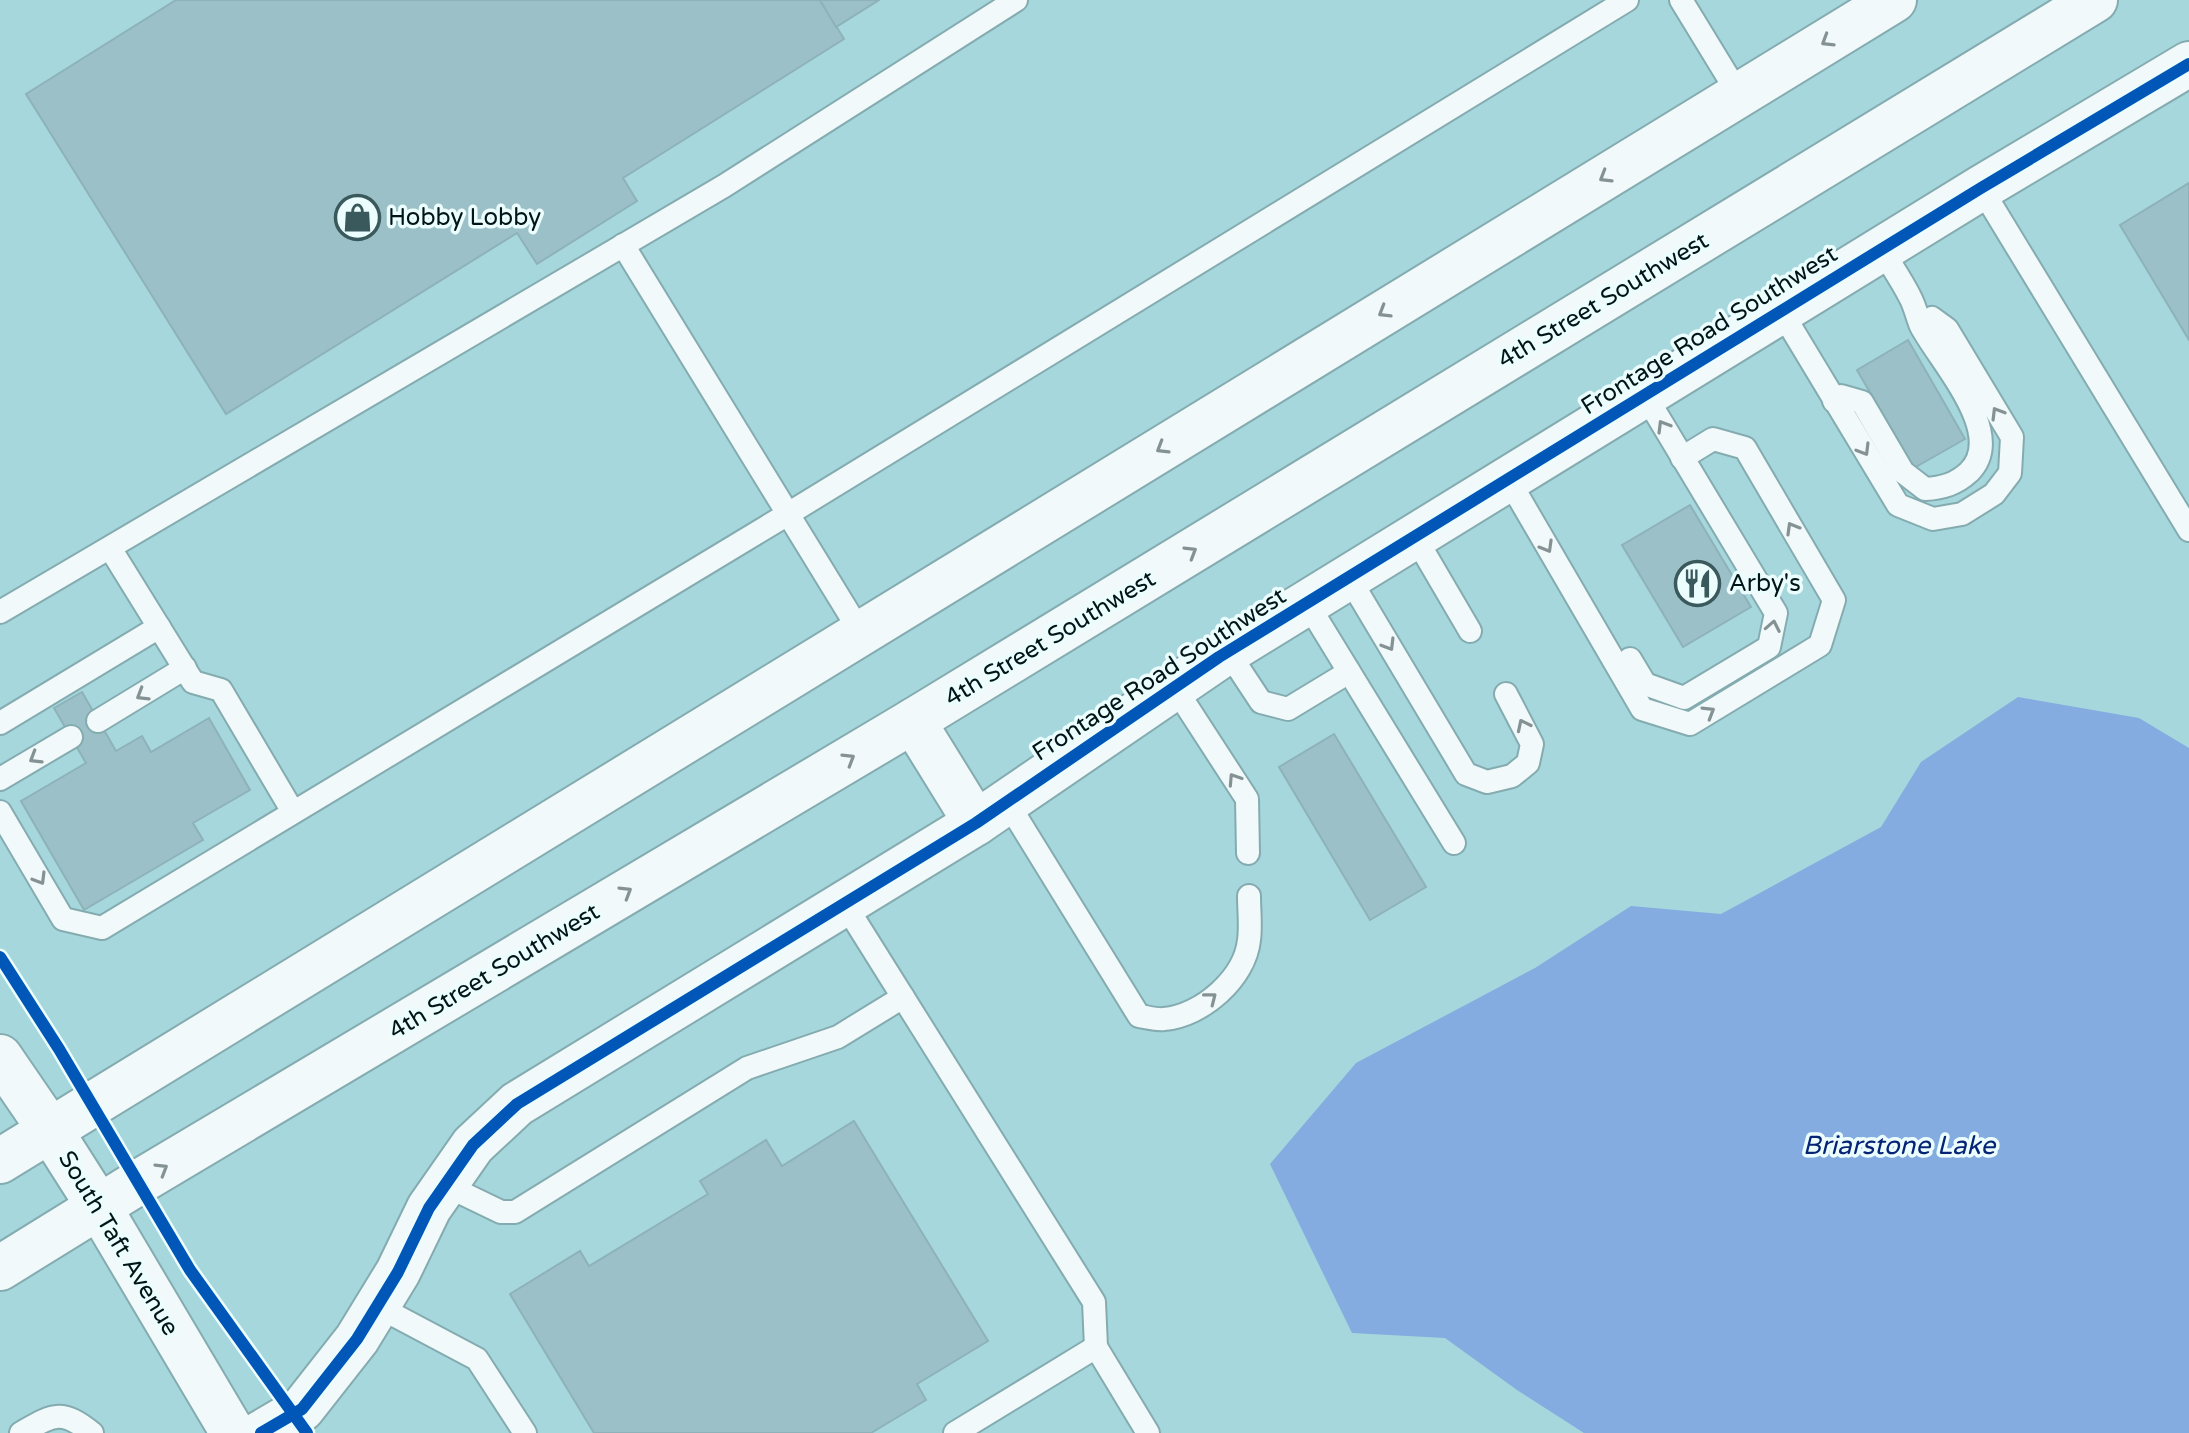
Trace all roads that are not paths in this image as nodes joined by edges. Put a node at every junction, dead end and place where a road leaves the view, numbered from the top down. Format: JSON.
{"nodes":[{"id":1,"x":1016,"y":0,"type":"edge"},
{"id":2,"x":1627,"y":0,"type":"edge"},
{"id":3,"x":1681,"y":0,"type":"edge"},
{"id":4,"x":1894,"y":0,"type":"edge"},
{"id":5,"x":2095,"y":0,"type":"edge"},
{"id":6,"x":2189,"y":64,"type":"edge"},
{"id":7,"x":1739,"y":95,"type":"junction"},
{"id":8,"x":1981,"y":188,"type":"junction"},
{"id":9,"x":623,"y":245,"type":"junction"},
{"id":10,"x":1882,"y":250,"type":"junction"},
{"id":11,"x":1781,"y":311,"type":"junction"},
{"id":12,"x":1921,"y":325,"type":"junction"},
{"id":13,"x":1645,"y":395,"type":"junction"},
{"id":14,"x":1834,"y":401,"type":"junction"},
{"id":15,"x":1682,"y":458,"type":"junction"},
{"id":16,"x":1508,"y":479,"type":"junction"},
{"id":17,"x":788,"y":514,"type":"junction"},
{"id":18,"x":2189,"y":530,"type":"edge"},
{"id":19,"x":1415,"y":537,"type":"junction"},
{"id":20,"x":110,"y":548,"type":"junction"},
{"id":21,"x":1349,"y":578,"type":"junction"},
{"id":22,"x":1566,"y":578,"type":"junction"},
{"id":23,"x":1307,"y":603,"type":"junction"},
{"id":24,"x":0,"y":612,"type":"edge"},
{"id":25,"x":159,"y":627,"type":"junction"},
{"id":26,"x":1470,"y":631,"type":"dead end"},
{"id":27,"x":861,"y":633,"type":"junction"},
{"id":28,"x":1228,"y":652,"type":"junction"},
{"id":29,"x":185,"y":668,"type":"junction"},
{"id":30,"x":1349,"y":672,"type":"junction"},
{"id":31,"x":1175,"y":688,"type":"junction"},
{"id":32,"x":1506,"y":694,"type":"dead end"},
{"id":33,"x":98,"y":721,"type":"dead end"},
{"id":34,"x":913,"y":721,"type":"junction"},
{"id":35,"x":0,"y":723,"type":"edge"},
{"id":36,"x":71,"y":737,"type":"dead end"},
{"id":37,"x":0,"y":779,"type":"edge"},
{"id":38,"x":0,"y":812,"type":"edge"},
{"id":39,"x":293,"y":812,"type":"junction"},
{"id":40,"x":991,"y":813,"type":"junction"},
{"id":41,"x":1454,"y":843,"type":"dead end"},
{"id":42,"x":1248,"y":853,"type":"dead end"},
{"id":43,"x":1249,"y":896,"type":"dead end"},
{"id":44,"x":844,"y":903,"type":"junction"},
{"id":45,"x":903,"y":997,"type":"junction"},
{"id":46,"x":0,"y":1057,"type":"edge"},
{"id":47,"x":50,"y":1130,"type":"junction"},
{"id":48,"x":0,"y":1161,"type":"edge"},
{"id":49,"x":445,"y":1185,"type":"junction"},
{"id":50,"x":99,"y":1207,"type":"junction"},
{"id":51,"x":0,"y":1268,"type":"edge"},
{"id":52,"x":377,"y":1306,"type":"junction"},
{"id":53,"x":1096,"y":1347,"type":"junction"},
{"id":54,"x":230,"y":1430,"type":"edge"},
{"id":55,"x":21,"y":1433,"type":"edge"},
{"id":56,"x":92,"y":1433,"type":"edge"},
{"id":57,"x":525,"y":1433,"type":"edge"},
{"id":58,"x":955,"y":1433,"type":"edge"},
{"id":59,"x":1148,"y":1433,"type":"edge"}],
"edges":[{"from":1,"to":9,"type":"lane"},
{"from":2,"to":17,"type":"lane"},
{"from":3,"to":7,"type":"lane"},
{"from":4,"to":7,"type":"main road","one_way":true},
{"from":34,"to":5,"type":"main road","name":"4th Street Southwest","one_way":true},
{"from":6,"to":8,"type":"main road","name":"Frontage Road Southwest"},
{"from":7,"to":27,"type":"main road","one_way":true},
{"from":8,"to":10,"type":"main road","name":"Frontage Road Southwest"},
{"from":8,"to":18,"type":"lane"},
{"from":9,"to":17,"type":"lane"},
{"from":9,"to":20,"type":"lane"},
{"from":10,"to":11,"type":"main road","name":"Frontage Road Southwest"},
{"from":10,"to":12,"type":"lane"},
{"from":11,"to":13,"type":"main road","name":"Frontage Road Southwest"},
{"from":11,"to":14,"type":"lane"},
{"from":12,"to":14,"type":"lane"},
{"from":14,"to":12,"type":"lane","one_way":true},
{"from":15,"to":13,"type":"lane","one_way":true},
{"from":13,"to":16,"type":"main road","name":"Frontage Road Southwest"},
{"from":22,"to":15,"type":"lane","one_way":true},
{"from":22,"to":15,"type":"lane","one_way":true},
{"from":16,"to":19,"type":"main road","name":"Frontage Road Southwest"},
{"from":16,"to":22,"type":"lane","one_way":true},
{"from":17,"to":27,"type":"lane"},
{"from":17,"to":39,"type":"lane"},
{"from":19,"to":21,"type":"main road","name":"Frontage Road Southwest"},
{"from":19,"to":26,"type":"lane"},
{"from":20,"to":24,"type":"lane"},
{"from":20,"to":25,"type":"lane"},
{"from":21,"to":23,"type":"main road","name":"Frontage Road Southwest"},
{"from":21,"to":32,"type":"lane","one_way":true},
{"from":23,"to":28,"type":"main road","name":"Frontage Road Southwest"},
{"from":23,"to":30,"type":"lane"},
{"from":25,"to":29,"type":"lane"},
{"from":25,"to":35,"type":"lane"},
{"from":27,"to":47,"type":"main road"},
{"from":28,"to":30,"type":"lane"},
{"from":28,"to":31,"type":"main road","name":"Frontage Road Southwest"},
{"from":29,"to":33,"type":"lane","one_way":true},
{"from":29,"to":39,"type":"lane"},
{"from":30,"to":41,"type":"lane"},
{"from":31,"to":40,"type":"main road","name":"Frontage Road Southwest"},
{"from":42,"to":31,"type":"lane","one_way":true},
{"from":34,"to":40,"type":"main road"},
{"from":50,"to":34,"type":"main road","name":"4th Street Southwest","one_way":true},
{"from":36,"to":37,"type":"lane","one_way":true},
{"from":38,"to":39,"type":"lane","one_way":true},
{"from":40,"to":43,"type":"lane","one_way":true},
{"from":40,"to":44,"type":"main road","name":"Frontage Road Southwest"},
{"from":44,"to":45,"type":"lane"},
{"from":44,"to":49,"type":"main road","name":"Frontage Road Southwest"},
{"from":45,"to":49,"type":"lane"},
{"from":45,"to":53,"type":"lane"},
{"from":46,"to":47,"type":"main road","name":"South Taft Avenue"},
{"from":47,"to":48,"type":"main road"},
{"from":47,"to":50,"type":"main road","name":"South Taft Avenue"},
{"from":49,"to":52,"type":"main road","name":"Frontage Road Southwest"},
{"from":50,"to":51,"type":"main road","name":"4th Street Southwest"},
{"from":50,"to":54,"type":"main road","name":"South Taft Avenue"},
{"from":52,"to":54,"type":"main road","name":"Frontage Road Southwest"},
{"from":52,"to":57,"type":"lane"},
{"from":53,"to":58,"type":"lane"},
{"from":53,"to":59,"type":"lane"},
{"from":55,"to":56,"type":"lane"}]}
